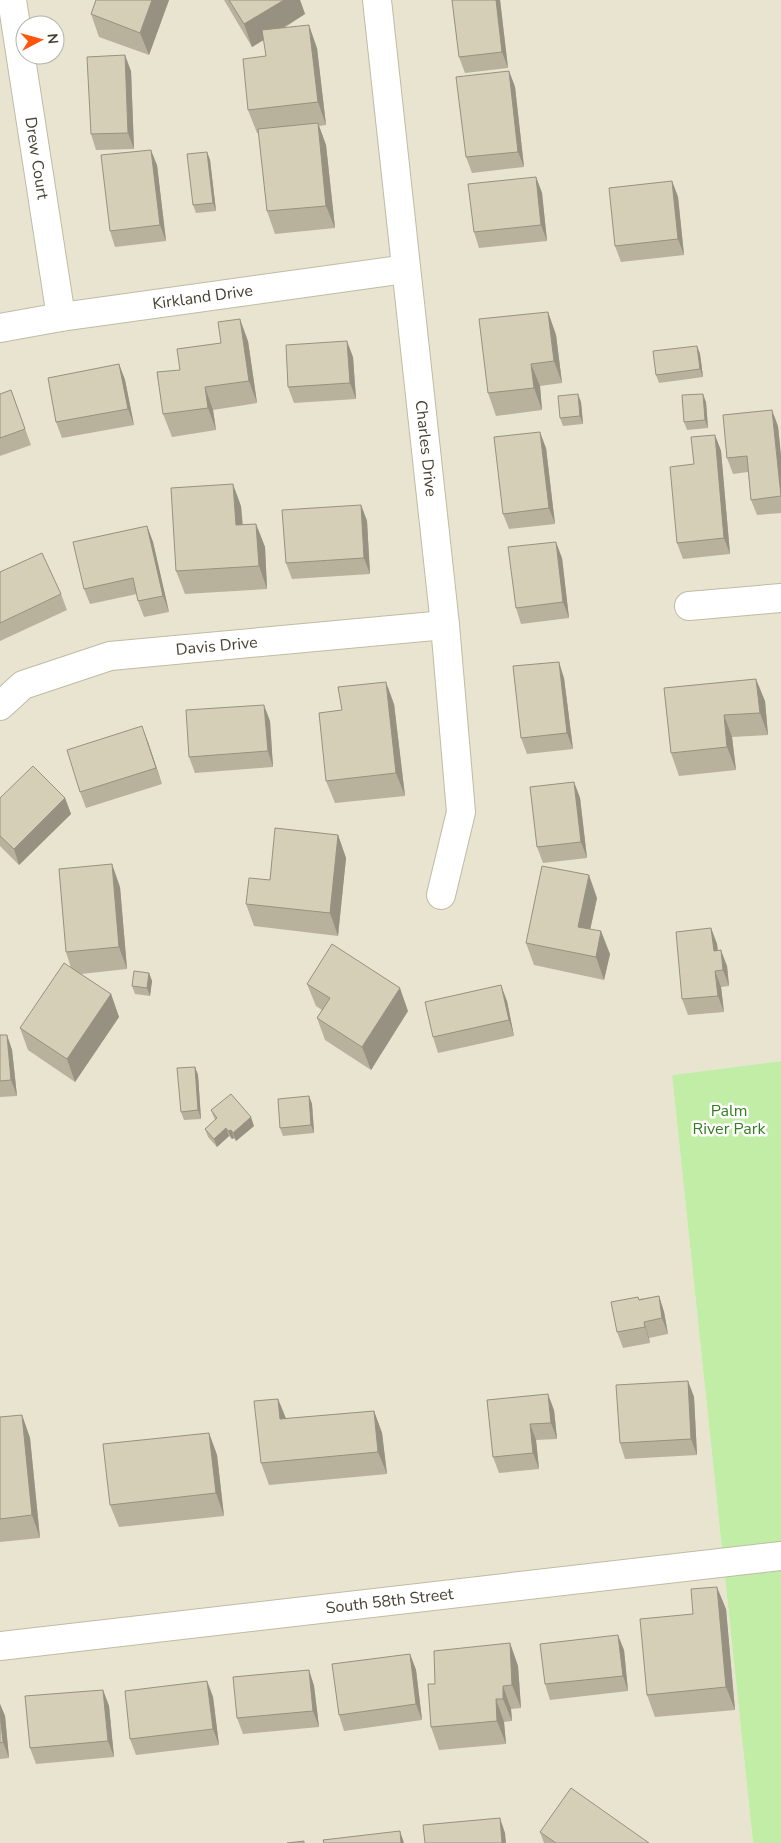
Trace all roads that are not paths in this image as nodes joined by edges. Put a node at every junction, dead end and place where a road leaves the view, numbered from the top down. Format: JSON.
{"nodes":[{"id":1,"x":12,"y":0,"type":"edge"},
{"id":2,"x":377,"y":0,"type":"edge"},
{"id":3,"x":406,"y":269,"type":"junction"},
{"id":4,"x":61,"y":318,"type":"junction"},
{"id":5,"x":0,"y":328,"type":"edge"},
{"id":6,"x":781,"y":598,"type":"edge"},
{"id":7,"x":689,"y":606,"type":"dead end"},
{"id":8,"x":445,"y":625,"type":"junction"},
{"id":9,"x":0,"y":706,"type":"edge"},
{"id":10,"x":441,"y":895,"type":"dead end"},
{"id":11,"x":781,"y":1556,"type":"edge"},
{"id":12,"x":0,"y":1646,"type":"edge"}],
"edges":[{"from":1,"to":4,"type":"street","name":"Drew Court"},
{"from":2,"to":3,"type":"street","name":"Charles Drive"},
{"from":3,"to":4,"type":"street","name":"Kirkland Drive"},
{"from":3,"to":8,"type":"street","name":"Charles Drive"},
{"from":4,"to":5,"type":"street","name":"Kirkland Drive"},
{"from":6,"to":7,"type":"street"},
{"from":8,"to":9,"type":"street","name":"Davis Drive"},
{"from":8,"to":10,"type":"street","name":"Charles Drive"},
{"from":11,"to":12,"type":"street","name":"South 58th Street"}]}
